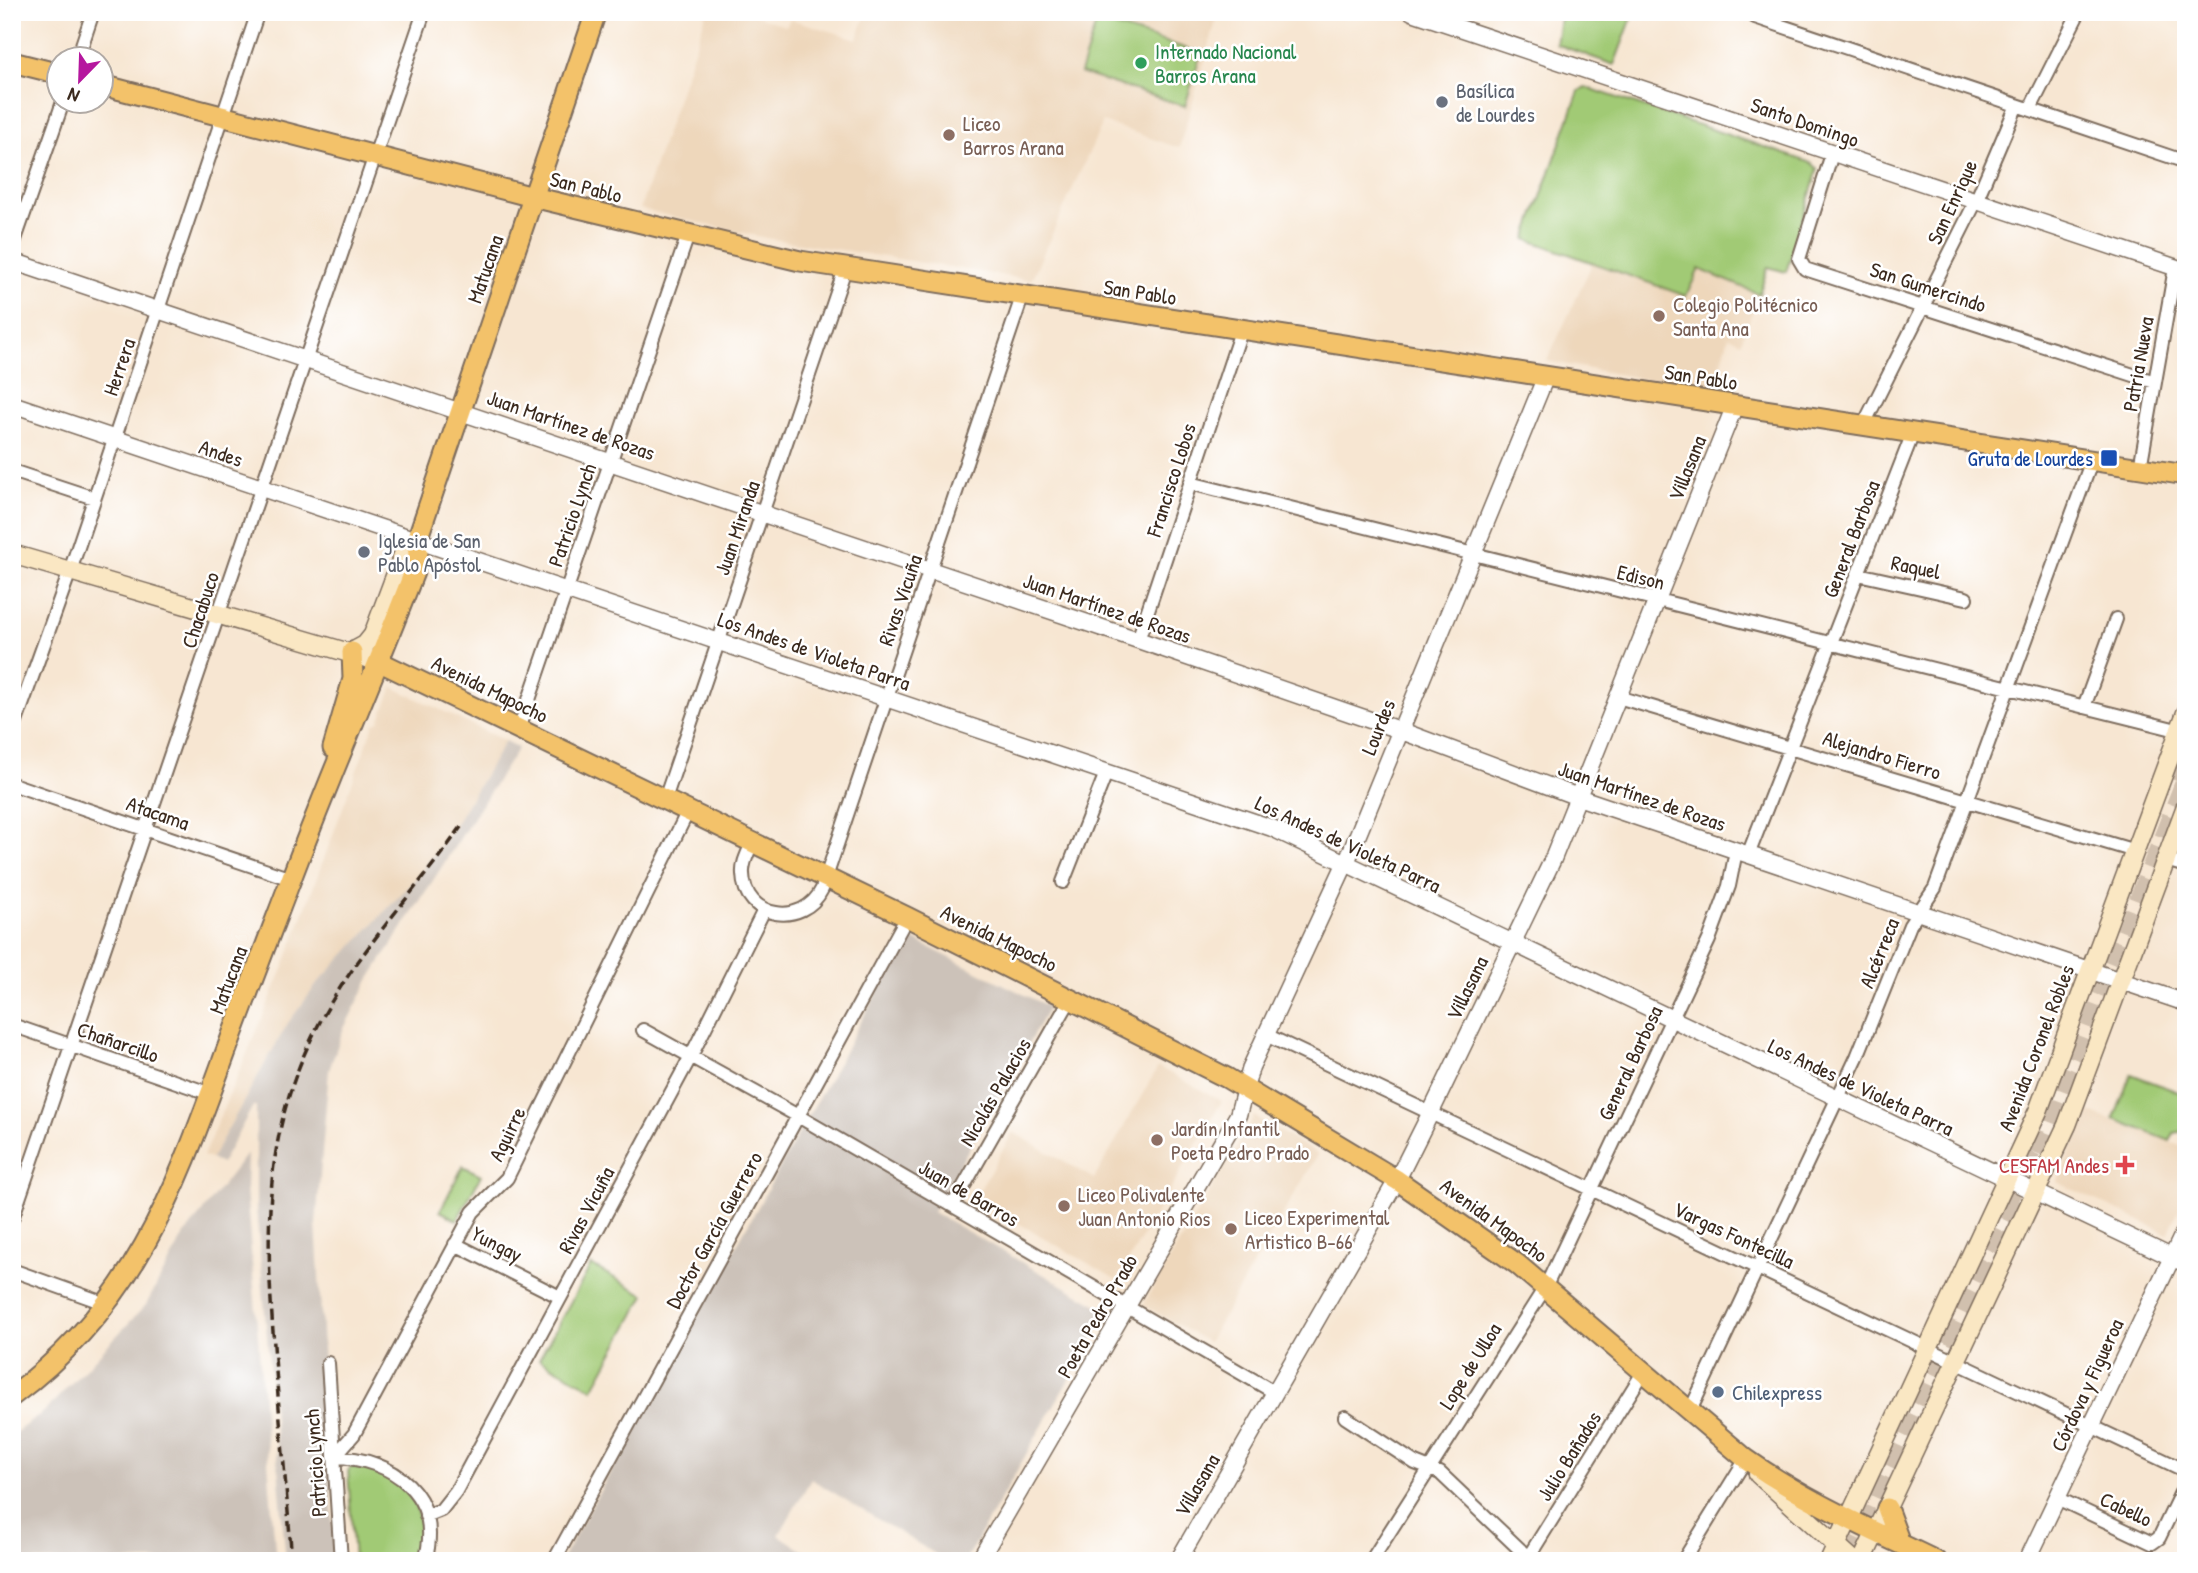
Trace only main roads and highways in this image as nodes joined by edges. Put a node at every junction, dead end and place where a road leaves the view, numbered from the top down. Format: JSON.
{"nodes":[{"id":1,"x":596,"y":12,"type":"edge"},
{"id":2,"x":12,"y":62,"type":"edge"},
{"id":3,"x":46,"y":70,"type":"edge"},
{"id":4,"x":116,"y":89,"type":"edge"},
{"id":5,"x":533,"y":197,"type":"junction"},
{"id":6,"x":2186,"y":475,"type":"edge"},
{"id":7,"x":416,"y":540,"type":"junction"},
{"id":8,"x":12,"y":554,"type":"edge"},
{"id":9,"x":352,"y":652,"type":"junction"},
{"id":10,"x":380,"y":662,"type":"junction"},
{"id":11,"x":2186,"y":713,"type":"edge"},
{"id":12,"x":2183,"y":732,"type":"edge"},
{"id":13,"x":328,"y":783,"type":"junction"},
{"id":14,"x":2186,"y":806,"type":"edge"},
{"id":15,"x":12,"y":1396,"type":"edge"},
{"id":16,"x":1745,"y":1459,"type":"junction"},
{"id":17,"x":1887,"y":1508,"type":"junction"},
{"id":18,"x":1846,"y":1519,"type":"junction"},
{"id":19,"x":1876,"y":1531,"type":"junction"},
{"id":20,"x":1836,"y":1543,"type":"junction"},
{"id":21,"x":1899,"y":1543,"type":"junction"},
{"id":22,"x":1829,"y":1561,"type":"edge"},
{"id":23,"x":1854,"y":1561,"type":"edge"},
{"id":24,"x":1862,"y":1561,"type":"edge"},
{"id":25,"x":1936,"y":1561,"type":"edge"}],
"edges":[{"from":1,"to":5,"type":"main road","name":"Matucana"},
{"from":2,"to":3,"type":"main road"},
{"from":4,"to":5,"type":"main road","name":"San Pablo"},
{"from":5,"to":6,"type":"main road","name":"San Pablo"},
{"from":5,"to":7,"type":"main road","name":"Matucana"},
{"from":7,"to":9,"type":"main road","name":"Matucana"},
{"from":7,"to":10,"type":"main road","name":"Matucana"},
{"from":8,"to":9,"type":"main road","name":"Avenida Mapocho"},
{"from":9,"to":10,"type":"main road","name":"Avenida Mapocho"},
{"from":9,"to":13,"type":"main road"},
{"from":10,"to":13,"type":"main road","name":"Matucana"},
{"from":10,"to":16,"type":"main road","name":"Avenida Mapocho"},
{"from":11,"to":12,"type":"main road","name":"Avenida Coronel Robles"},
{"from":12,"to":18,"type":"main road","name":"Avenida Coronel Robles"},
{"from":13,"to":15,"type":"main road","name":"Matucana"},
{"from":14,"to":17,"type":"main road"},
{"from":16,"to":18,"type":"main road"},
{"from":16,"to":20,"type":"main road","name":"Avenida Mapocho"},
{"from":17,"to":19,"type":"main road"},
{"from":17,"to":21,"type":"main road"},
{"from":18,"to":19,"type":"main road"},
{"from":18,"to":20,"type":"main road","name":"Avenida Coronel Robles"},
{"from":19,"to":21,"type":"main road"},
{"from":19,"to":24,"type":"main road"},
{"from":20,"to":22,"type":"main road","name":"Avenida Coronel Robles"},
{"from":20,"to":23,"type":"main road","name":"Avenida Mapocho"},
{"from":21,"to":25,"type":"main road"}]}
